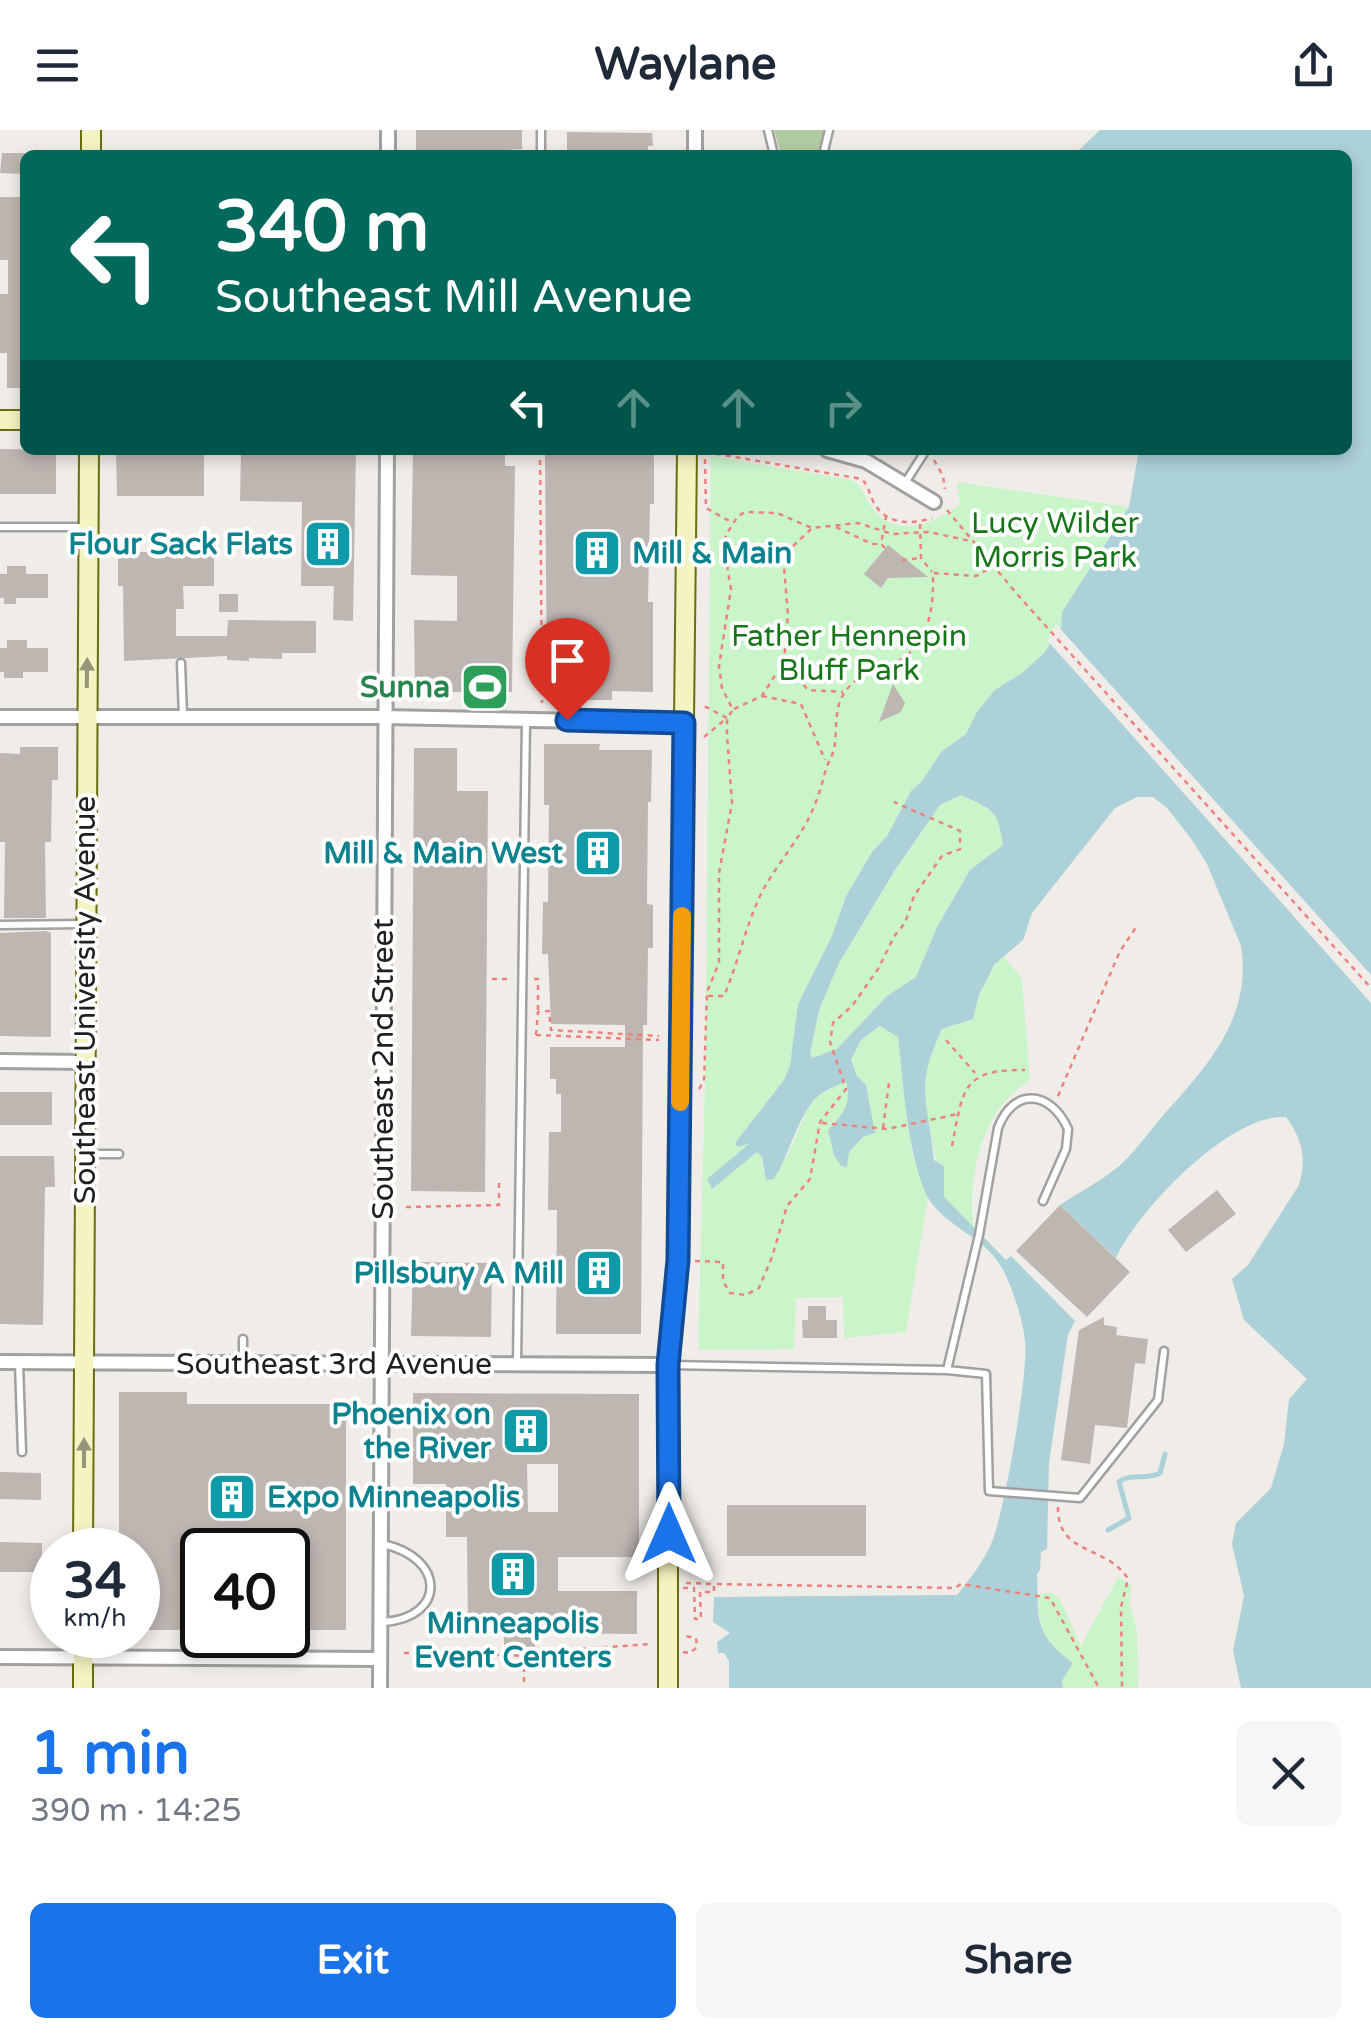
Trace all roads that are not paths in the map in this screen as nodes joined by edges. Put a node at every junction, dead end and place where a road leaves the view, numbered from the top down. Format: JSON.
{"nodes":[{"id":1,"x":89,"y":455,"type":"edge"},
{"id":2,"x":387,"y":455,"type":"edge"},
{"id":3,"x":696,"y":455,"type":"edge"},
{"id":4,"x":923,"y":455,"type":"edge"},
{"id":5,"x":867,"y":456,"type":"edge"},
{"id":6,"x":904,"y":484,"type":"junction"},
{"id":7,"x":934,"y":502,"type":"road end"},
{"id":8,"x":89,"y":526,"type":"junction"},
{"id":9,"x":0,"y":527,"type":"edge"},
{"id":10,"x":181,"y":662,"type":"dead end"},
{"id":11,"x":0,"y":717,"type":"edge"},
{"id":12,"x":183,"y":717,"type":"junction"},
{"id":13,"x":385,"y":717,"type":"junction"},
{"id":14,"x":86,"y":718,"type":"junction"},
{"id":15,"x":526,"y":719,"type":"junction"},
{"id":16,"x":684,"y":723,"type":"junction"},
{"id":17,"x":85,"y":924,"type":"junction"},
{"id":18,"x":0,"y":925,"type":"edge"},
{"id":19,"x":0,"y":1061,"type":"edge"},
{"id":20,"x":85,"y":1062,"type":"junction"},
{"id":21,"x":86,"y":1154,"type":"junction"},
{"id":22,"x":119,"y":1154,"type":"dead end"},
{"id":23,"x":1044,"y":1201,"type":"dead end"},
{"id":24,"x":243,"y":1339,"type":"dead end"},
{"id":25,"x":1164,"y":1351,"type":"dead end"},
{"id":26,"x":0,"y":1362,"type":"edge"},
{"id":27,"x":18,"y":1362,"type":"junction"},
{"id":28,"x":84,"y":1362,"type":"junction"},
{"id":29,"x":381,"y":1363,"type":"junction"},
{"id":30,"x":243,"y":1364,"type":"junction"},
{"id":31,"x":518,"y":1364,"type":"junction"},
{"id":32,"x":668,"y":1365,"type":"junction"},
{"id":33,"x":946,"y":1370,"type":"junction"},
{"id":34,"x":22,"y":1452,"type":"dead end"},
{"id":35,"x":83,"y":1528,"type":"edge"},
{"id":36,"x":380,"y":1543,"type":"junction"},
{"id":37,"x":380,"y":1622,"type":"junction"},
{"id":38,"x":0,"y":1657,"type":"edge"},
{"id":39,"x":30,"y":1657,"type":"edge"},
{"id":40,"x":83,"y":1658,"type":"joint"},
{"id":41,"x":380,"y":1659,"type":"junction"},
{"id":42,"x":83,"y":1688,"type":"edge"},
{"id":43,"x":380,"y":1688,"type":"edge"},
{"id":44,"x":668,"y":1688,"type":"edge"}],
"edges":[{"from":1,"to":8,"type":"street","name":"Southeast University Avenue"},
{"from":2,"to":13,"type":"street","name":"Southeast 2nd Street"},
{"from":3,"to":16,"type":"street"},
{"from":4,"to":6,"type":"lane"},
{"from":5,"to":6,"type":"street"},
{"from":6,"to":7,"type":"street"},
{"from":8,"to":9,"type":"lane"},
{"from":14,"to":8,"type":"street","name":"Southeast University Avenue","one_way":true},
{"from":10,"to":12,"type":"lane"},
{"from":11,"to":14,"type":"street"},
{"from":12,"to":13,"type":"street"},
{"from":12,"to":14,"type":"street"},
{"from":13,"to":15,"type":"street"},
{"from":13,"to":29,"type":"street","name":"Southeast 2nd Street"},
{"from":14,"to":17,"type":"street","name":"Southeast University Avenue"},
{"from":15,"to":16,"type":"street"},
{"from":15,"to":31,"type":"lane"},
{"from":16,"to":32,"type":"street"},
{"from":17,"to":18,"type":"lane"},
{"from":17,"to":20,"type":"street","name":"Southeast University Avenue"},
{"from":19,"to":20,"type":"street"},
{"from":20,"to":21,"type":"street","name":"Southeast University Avenue"},
{"from":21,"to":22,"type":"lane"},
{"from":21,"to":28,"type":"street","name":"Southeast University Avenue"},
{"from":23,"to":33,"type":"lane"},
{"from":24,"to":30,"type":"lane"},
{"from":25,"to":33,"type":"lane"},
{"from":26,"to":27,"type":"street","name":"Southeast 3rd Avenue"},
{"from":27,"to":28,"type":"street","name":"Southeast 3rd Avenue"},
{"from":27,"to":34,"type":"lane"},
{"from":28,"to":30,"type":"street","name":"Southeast 3rd Avenue"},
{"from":35,"to":28,"type":"street","name":"Southeast University Avenue","one_way":true},
{"from":29,"to":30,"type":"street","name":"Southeast 3rd Avenue"},
{"from":29,"to":31,"type":"street","name":"Southeast 3rd Avenue"},
{"from":29,"to":36,"type":"street","name":"Southeast 2nd Street"},
{"from":31,"to":32,"type":"street","name":"Southeast 3rd Avenue"},
{"from":32,"to":33,"type":"lane"},
{"from":32,"to":44,"type":"street"},
{"from":36,"to":37,"type":"street","name":"Southeast 2nd Street"},
{"from":36,"to":37,"type":"lane"},
{"from":37,"to":41,"type":"street","name":"Southeast 2nd Street"},
{"from":38,"to":39,"type":"street"},
{"from":40,"to":41,"type":"street"},
{"from":40,"to":42,"type":"street"},
{"from":41,"to":43,"type":"street","name":"Southeast 2nd Street"}]}
